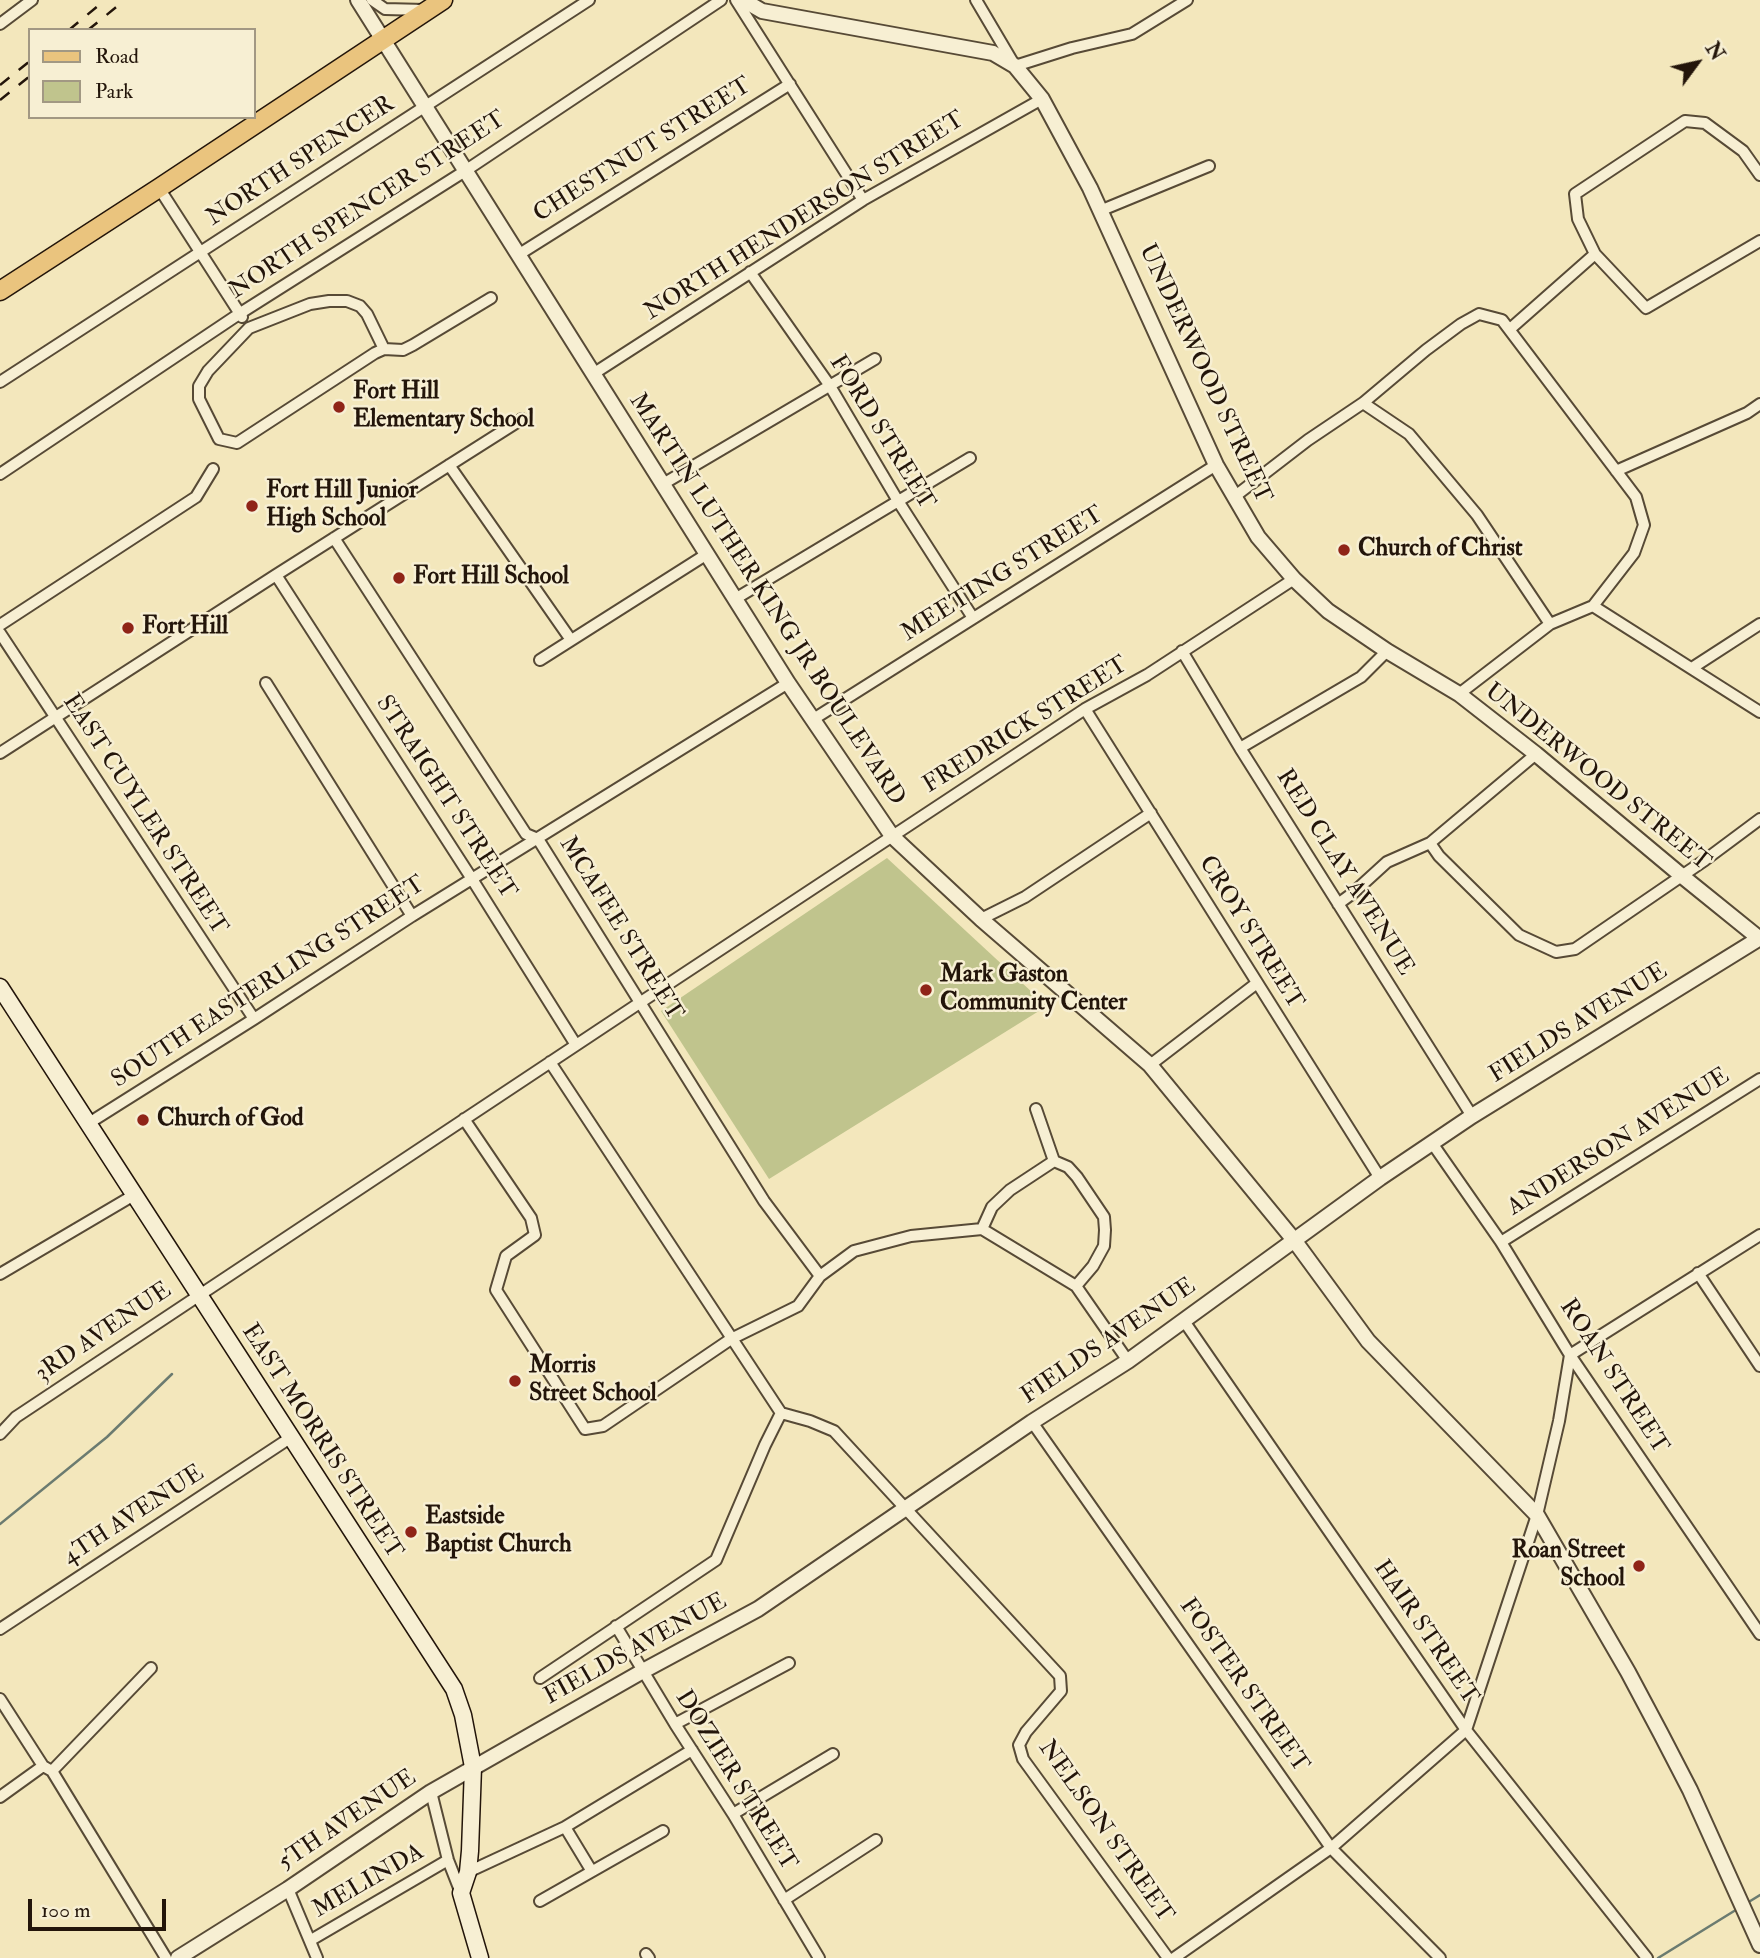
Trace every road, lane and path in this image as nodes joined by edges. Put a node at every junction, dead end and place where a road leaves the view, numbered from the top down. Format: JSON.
{"nodes":[{"id":1,"x":32,"y":0,"type":"edge"},
{"id":2,"x":358,"y":0,"type":"edge"},
{"id":3,"x":372,"y":0,"type":"edge"},
{"id":4,"x":589,"y":0,"type":"edge"},
{"id":5,"x":721,"y":0,"type":"edge"},
{"id":6,"x":736,"y":0,"type":"edge"},
{"id":7,"x":743,"y":0,"type":"edge"},
{"id":8,"x":976,"y":0,"type":"edge"},
{"id":9,"x":1187,"y":0,"type":"edge"},
{"id":10,"x":435,"y":5,"type":"edge"},
{"id":11,"x":0,"y":24,"type":"edge"},
{"id":12,"x":378,"y":32,"type":"junction"},
{"id":13,"x":1015,"y":66,"type":"junction"},
{"id":14,"x":790,"y":84,"type":"junction"},
{"id":15,"x":1042,"y":99,"type":"junction"},
{"id":16,"x":425,"y":107,"type":"junction"},
{"id":17,"x":1209,"y":166,"type":"dead end"},
{"id":18,"x":465,"y":171,"type":"junction"},
{"id":19,"x":1760,"y":175,"type":"edge"},
{"id":20,"x":159,"y":188,"type":"junction"},
{"id":21,"x":863,"y":200,"type":"junction"},
{"id":22,"x":1102,"y":210,"type":"junction"},
{"id":23,"x":1760,"y":241,"type":"edge"},
{"id":24,"x":199,"y":253,"type":"junction"},
{"id":25,"x":1595,"y":254,"type":"junction"},
{"id":26,"x":518,"y":255,"type":"junction"},
{"id":27,"x":750,"y":272,"type":"junction"},
{"id":28,"x":0,"y":291,"type":"edge"},
{"id":29,"x":491,"y":298,"type":"dead end"},
{"id":30,"x":239,"y":314,"type":"junction"},
{"id":31,"x":249,"y":328,"type":"junction"},
{"id":32,"x":1510,"y":329,"type":"junction"},
{"id":33,"x":384,"y":348,"type":"junction"},
{"id":34,"x":874,"y":359,"type":"dead end"},
{"id":35,"x":593,"y":374,"type":"junction"},
{"id":36,"x":0,"y":382,"type":"edge"},
{"id":37,"x":830,"y":386,"type":"junction"},
{"id":38,"x":1363,"y":403,"type":"junction"},
{"id":39,"x":1760,"y":404,"type":"edge"},
{"id":40,"x":522,"y":419,"type":"dead end"},
{"id":41,"x":970,"y":458,"type":"dead end"},
{"id":42,"x":449,"y":465,"type":"junction"},
{"id":43,"x":1216,"y":465,"type":"junction"},
{"id":44,"x":213,"y":470,"type":"dead end"},
{"id":45,"x":1616,"y":471,"type":"junction"},
{"id":46,"x":0,"y":474,"type":"edge"},
{"id":47,"x":663,"y":484,"type":"junction"},
{"id":48,"x":1234,"y":497,"type":"junction"},
{"id":49,"x":898,"y":501,"type":"junction"},
{"id":50,"x":334,"y":538,"type":"junction"},
{"id":51,"x":707,"y":554,"type":"junction"},
{"id":52,"x":276,"y":575,"type":"junction"},
{"id":53,"x":1294,"y":579,"type":"junction"},
{"id":54,"x":735,"y":599,"type":"junction"},
{"id":55,"x":1593,"y":606,"type":"junction"},
{"id":56,"x":973,"y":618,"type":"junction"},
{"id":57,"x":1550,"y":624,"type":"junction"},
{"id":58,"x":1760,"y":624,"type":"edge"},
{"id":59,"x":0,"y":625,"type":"edge"},
{"id":60,"x":0,"y":633,"type":"edge"},
{"id":61,"x":571,"y":640,"type":"junction"},
{"id":62,"x":1182,"y":651,"type":"junction"},
{"id":63,"x":1387,"y":651,"type":"junction"},
{"id":64,"x":540,"y":660,"type":"dead end"},
{"id":65,"x":1692,"y":668,"type":"junction"},
{"id":66,"x":266,"y":682,"type":"dead end"},
{"id":67,"x":788,"y":684,"type":"junction"},
{"id":68,"x":1459,"y":694,"type":"junction"},
{"id":69,"x":1085,"y":709,"type":"junction"},
{"id":70,"x":1760,"y":712,"type":"edge"},
{"id":71,"x":55,"y":718,"type":"junction"},
{"id":72,"x":812,"y":720,"type":"junction"},
{"id":73,"x":1240,"y":748,"type":"junction"},
{"id":74,"x":0,"y":753,"type":"edge"},
{"id":75,"x":1536,"y":754,"type":"junction"},
{"id":76,"x":1151,"y":813,"type":"junction"},
{"id":77,"x":1760,"y":818,"type":"edge"},
{"id":78,"x":892,"y":836,"type":"junction"},
{"id":79,"x":538,"y":839,"type":"junction"},
{"id":80,"x":1430,"y":843,"type":"junction"},
{"id":81,"x":1682,"y":876,"type":"junction"},
{"id":82,"x":472,"y":879,"type":"junction"},
{"id":83,"x":1338,"y":904,"type":"junction"},
{"id":84,"x":412,"y":916,"type":"junction"},
{"id":85,"x":981,"y":919,"type":"junction"},
{"id":86,"x":1760,"y":938,"type":"edge"},
{"id":87,"x":1257,"y":983,"type":"junction"},
{"id":88,"x":0,"y":987,"type":"edge"},
{"id":89,"x":641,"y":1002,"type":"junction"},
{"id":90,"x":254,"y":1019,"type":"junction"},
{"id":91,"x":576,"y":1045,"type":"junction"},
{"id":92,"x":550,"y":1062,"type":"junction"},
{"id":93,"x":1150,"y":1065,"type":"junction"},
{"id":94,"x":1760,"y":1079,"type":"edge"},
{"id":95,"x":1036,"y":1109,"type":"dead end"},
{"id":96,"x":1472,"y":1116,"type":"junction"},
{"id":97,"x":464,"y":1119,"type":"junction"},
{"id":98,"x":89,"y":1123,"type":"junction"},
{"id":99,"x":1432,"y":1143,"type":"junction"},
{"id":100,"x":1054,"y":1161,"type":"junction"},
{"id":101,"x":1380,"y":1178,"type":"junction"},
{"id":102,"x":134,"y":1195,"type":"junction"},
{"id":103,"x":982,"y":1229,"type":"junction"},
{"id":104,"x":1760,"y":1235,"type":"edge"},
{"id":105,"x":1293,"y":1240,"type":"junction"},
{"id":106,"x":1501,"y":1242,"type":"junction"},
{"id":107,"x":2,"y":1269,"type":"edge"},
{"id":108,"x":1698,"y":1273,"type":"junction"},
{"id":109,"x":820,"y":1276,"type":"junction"},
{"id":110,"x":1076,"y":1286,"type":"junction"},
{"id":111,"x":199,"y":1295,"type":"junction"},
{"id":112,"x":1184,"y":1321,"type":"junction"},
{"id":113,"x":731,"y":1339,"type":"junction"},
{"id":114,"x":1570,"y":1355,"type":"junction"},
{"id":115,"x":1128,"y":1360,"type":"junction"},
{"id":116,"x":1760,"y":1366,"type":"edge"},
{"id":117,"x":781,"y":1413,"type":"junction"},
{"id":118,"x":1032,"y":1422,"type":"junction"},
{"id":119,"x":0,"y":1434,"type":"edge"},
{"id":120,"x":290,"y":1438,"type":"junction"},
{"id":121,"x":905,"y":1508,"type":"junction"},
{"id":122,"x":1537,"y":1516,"type":"junction"},
{"id":123,"x":616,"y":1626,"type":"junction"},
{"id":124,"x":0,"y":1629,"type":"edge"},
{"id":125,"x":1760,"y":1634,"type":"edge"},
{"id":126,"x":789,"y":1663,"type":"dead end"},
{"id":127,"x":150,"y":1668,"type":"dead end"},
{"id":128,"x":643,"y":1671,"type":"junction"},
{"id":129,"x":540,"y":1678,"type":"dead end"},
{"id":130,"x":0,"y":1699,"type":"edge"},
{"id":131,"x":675,"y":1724,"type":"junction"},
{"id":132,"x":1466,"y":1730,"type":"junction"},
{"id":133,"x":692,"y":1750,"type":"junction"},
{"id":134,"x":833,"y":1754,"type":"dead end"},
{"id":135,"x":473,"y":1767,"type":"junction"},
{"id":136,"x":48,"y":1768,"type":"junction"},
{"id":137,"x":431,"y":1792,"type":"junction"},
{"id":138,"x":0,"y":1797,"type":"edge"},
{"id":139,"x":733,"y":1814,"type":"junction"},
{"id":140,"x":565,"y":1827,"type":"junction"},
{"id":141,"x":663,"y":1831,"type":"dead end"},
{"id":142,"x":876,"y":1840,"type":"dead end"},
{"id":143,"x":1331,"y":1848,"type":"junction"},
{"id":144,"x":449,"y":1860,"type":"junction"},
{"id":145,"x":591,"y":1870,"type":"junction"},
{"id":146,"x":468,"y":1872,"type":"junction"},
{"id":147,"x":288,"y":1889,"type":"junction"},
{"id":148,"x":461,"y":1893,"type":"junction"},
{"id":149,"x":784,"y":1900,"type":"junction"},
{"id":150,"x":540,"y":1901,"type":"dead end"},
{"id":151,"x":310,"y":1940,"type":"junction"},
{"id":152,"x":1760,"y":1945,"type":"edge"},
{"id":153,"x":166,"y":1958,"type":"edge"},
{"id":154,"x":178,"y":1958,"type":"edge"},
{"id":155,"x":317,"y":1958,"type":"edge"},
{"id":156,"x":480,"y":1958,"type":"edge"},
{"id":157,"x":819,"y":1958,"type":"edge"},
{"id":158,"x":1171,"y":1958,"type":"edge"},
{"id":159,"x":1440,"y":1958,"type":"edge"},
{"id":160,"x":1647,"y":1958,"type":"edge"}],
"edges":[{"from":1,"to":11,"type":"street"},
{"from":2,"to":12,"type":"street","name":"MARTIN LUTHER KING JR BOULEVARD"},
{"from":3,"to":10,"type":"street"},
{"from":4,"to":16,"type":"street","name":"NORTH SPENCER"},
{"from":5,"to":18,"type":"street","name":"NORTH SPENCER STREET"},
{"from":6,"to":14,"type":"street"},
{"from":7,"to":13,"type":"street"},
{"from":8,"to":13,"type":"street","name":"UNDERWOOD STREET"},
{"from":9,"to":13,"type":"street"},
{"from":10,"to":12,"type":"main road"},
{"from":12,"to":16,"type":"street","name":"MARTIN LUTHER KING JR BOULEVARD"},
{"from":12,"to":20,"type":"main road"},
{"from":13,"to":15,"type":"street","name":"UNDERWOOD STREET"},
{"from":14,"to":21,"type":"street"},
{"from":14,"to":26,"type":"street","name":"CHESTNUT STREET"},
{"from":15,"to":21,"type":"street","name":"NORTH HENDERSON STREET"},
{"from":15,"to":22,"type":"street","name":"UNDERWOOD STREET"},
{"from":16,"to":18,"type":"street","name":"MARTIN LUTHER KING JR BOULEVARD"},
{"from":16,"to":24,"type":"street","name":"NORTH SPENCER"},
{"from":17,"to":22,"type":"street"},
{"from":18,"to":26,"type":"street","name":"MARTIN LUTHER KING JR BOULEVARD"},
{"from":18,"to":30,"type":"street","name":"NORTH SPENCER STREET"},
{"from":19,"to":25,"type":"street"},
{"from":20,"to":24,"type":"street"},
{"from":20,"to":28,"type":"main road"},
{"from":21,"to":27,"type":"street","name":"NORTH HENDERSON STREET"},
{"from":22,"to":43,"type":"street","name":"UNDERWOOD STREET"},
{"from":23,"to":25,"type":"street"},
{"from":24,"to":30,"type":"street"},
{"from":24,"to":36,"type":"street","name":"NORTH SPENCER"},
{"from":25,"to":32,"type":"street"},
{"from":26,"to":35,"type":"street","name":"MARTIN LUTHER KING JR BOULEVARD"},
{"from":27,"to":35,"type":"street","name":"NORTH HENDERSON STREET"},
{"from":27,"to":37,"type":"street","name":"FORD STREET"},
{"from":29,"to":33,"type":"street"},
{"from":30,"to":31,"type":"street"},
{"from":30,"to":46,"type":"street","name":"NORTH SPENCER STREET"},
{"from":31,"to":33,"type":"street"},
{"from":31,"to":33,"type":"street"},
{"from":32,"to":38,"type":"street"},
{"from":32,"to":45,"type":"street"},
{"from":34,"to":37,"type":"street"},
{"from":35,"to":47,"type":"street","name":"MARTIN LUTHER KING JR BOULEVARD"},
{"from":37,"to":47,"type":"street"},
{"from":37,"to":49,"type":"street","name":"FORD STREET"},
{"from":38,"to":48,"type":"street"},
{"from":38,"to":57,"type":"street"},
{"from":39,"to":45,"type":"street"},
{"from":40,"to":42,"type":"street"},
{"from":41,"to":49,"type":"street"},
{"from":42,"to":50,"type":"street"},
{"from":42,"to":61,"type":"street"},
{"from":43,"to":48,"type":"street","name":"UNDERWOOD STREET"},
{"from":43,"to":56,"type":"street","name":"MEETING STREET"},
{"from":44,"to":59,"type":"street"},
{"from":45,"to":55,"type":"street"},
{"from":47,"to":51,"type":"street","name":"MARTIN LUTHER KING JR BOULEVARD"},
{"from":48,"to":53,"type":"street","name":"UNDERWOOD STREET"},
{"from":49,"to":54,"type":"street"},
{"from":49,"to":56,"type":"street","name":"FORD STREET"},
{"from":50,"to":52,"type":"street"},
{"from":50,"to":79,"type":"street","name":"MCAFEE STREET"},
{"from":51,"to":54,"type":"street","name":"MARTIN LUTHER KING JR BOULEVARD"},
{"from":51,"to":61,"type":"street"},
{"from":52,"to":71,"type":"street"},
{"from":52,"to":82,"type":"street","name":"STRAIGHT STREET"},
{"from":53,"to":62,"type":"street","name":"FREDRICK STREET"},
{"from":53,"to":63,"type":"street","name":"UNDERWOOD STREET"},
{"from":54,"to":67,"type":"street","name":"MARTIN LUTHER KING JR BOULEVARD"},
{"from":55,"to":57,"type":"street"},
{"from":55,"to":65,"type":"street"},
{"from":56,"to":72,"type":"street","name":"MEETING STREET"},
{"from":57,"to":68,"type":"street"},
{"from":58,"to":65,"type":"street"},
{"from":60,"to":71,"type":"street","name":"EAST CUYLER STREET"},
{"from":61,"to":64,"type":"street"},
{"from":62,"to":69,"type":"street","name":"FREDRICK STREET"},
{"from":62,"to":73,"type":"street","name":"RED CLAY AVENUE"},
{"from":63,"to":68,"type":"street","name":"UNDERWOOD STREET"},
{"from":63,"to":73,"type":"street"},
{"from":65,"to":70,"type":"street"},
{"from":66,"to":84,"type":"street"},
{"from":67,"to":72,"type":"street","name":"MARTIN LUTHER KING JR BOULEVARD"},
{"from":67,"to":79,"type":"street","name":"SOUTH EASTERLING STREET"},
{"from":68,"to":75,"type":"street","name":"UNDERWOOD STREET"},
{"from":69,"to":76,"type":"street","name":"CROY STREET"},
{"from":69,"to":78,"type":"street","name":"FREDRICK STREET"},
{"from":71,"to":74,"type":"street"},
{"from":71,"to":90,"type":"street","name":"EAST CUYLER STREET"},
{"from":72,"to":78,"type":"street","name":"MARTIN LUTHER KING JR BOULEVARD"},
{"from":73,"to":83,"type":"street","name":"RED CLAY AVENUE"},
{"from":75,"to":80,"type":"street"},
{"from":75,"to":81,"type":"street","name":"UNDERWOOD STREET"},
{"from":76,"to":85,"type":"street"},
{"from":76,"to":87,"type":"street","name":"CROY STREET"},
{"from":77,"to":81,"type":"street"},
{"from":78,"to":85,"type":"street","name":"MARTIN LUTHER KING JR BOULEVARD"},
{"from":78,"to":89,"type":"street","name":"FREDRICK STREET"},
{"from":79,"to":82,"type":"street","name":"SOUTH EASTERLING STREET"},
{"from":79,"to":89,"type":"street","name":"MCAFEE STREET"},
{"from":80,"to":81,"type":"street"},
{"from":80,"to":83,"type":"street"},
{"from":81,"to":86,"type":"street","name":"UNDERWOOD STREET"},
{"from":82,"to":84,"type":"street","name":"SOUTH EASTERLING STREET"},
{"from":82,"to":91,"type":"street","name":"STRAIGHT STREET"},
{"from":83,"to":96,"type":"street","name":"RED CLAY AVENUE"},
{"from":84,"to":90,"type":"street","name":"SOUTH EASTERLING STREET"},
{"from":85,"to":93,"type":"street","name":"MARTIN LUTHER KING JR BOULEVARD"},
{"from":86,"to":96,"type":"street","name":"FIELDS AVENUE"},
{"from":87,"to":93,"type":"street"},
{"from":87,"to":101,"type":"street","name":"CROY STREET"},
{"from":88,"to":98,"type":"main road","name":"EAST MORRIS STREET"},
{"from":89,"to":91,"type":"street","name":"FREDRICK STREET"},
{"from":89,"to":109,"type":"street","name":"MCAFEE STREET"},
{"from":90,"to":98,"type":"street","name":"SOUTH EASTERLING STREET"},
{"from":91,"to":92,"type":"street","name":"FREDRICK STREET"},
{"from":92,"to":97,"type":"street","name":"FREDRICK STREET"},
{"from":92,"to":113,"type":"street"},
{"from":93,"to":105,"type":"street","name":"MARTIN LUTHER KING JR BOULEVARD"},
{"from":94,"to":106,"type":"street","name":"ANDERSON AVENUE"},
{"from":95,"to":100,"type":"street"},
{"from":96,"to":99,"type":"street","name":"FIELDS AVENUE"},
{"from":97,"to":111,"type":"street","name":"3RD AVENUE"},
{"from":97,"to":113,"type":"street"},
{"from":98,"to":102,"type":"main road","name":"EAST MORRIS STREET"},
{"from":99,"to":101,"type":"street","name":"FIELDS AVENUE"},
{"from":99,"to":106,"type":"street","name":"ROAN STREET"},
{"from":100,"to":103,"type":"street"},
{"from":100,"to":110,"type":"street"},
{"from":101,"to":105,"type":"street","name":"FIELDS AVENUE"},
{"from":102,"to":107,"type":"street"},
{"from":102,"to":111,"type":"main road","name":"EAST MORRIS STREET"},
{"from":103,"to":109,"type":"street"},
{"from":103,"to":110,"type":"street"},
{"from":104,"to":108,"type":"street"},
{"from":105,"to":112,"type":"street","name":"FIELDS AVENUE"},
{"from":105,"to":122,"type":"street","name":"MARTIN LUTHER KING JR BOULEVARD"},
{"from":106,"to":114,"type":"street","name":"ROAN STREET"},
{"from":108,"to":114,"type":"street"},
{"from":108,"to":116,"type":"street"},
{"from":109,"to":113,"type":"street"},
{"from":110,"to":115,"type":"street"},
{"from":111,"to":119,"type":"street","name":"3RD AVENUE"},
{"from":111,"to":120,"type":"main road","name":"EAST MORRIS STREET"},
{"from":112,"to":115,"type":"street","name":"FIELDS AVENUE"},
{"from":112,"to":132,"type":"street","name":"HAIR STREET"},
{"from":113,"to":117,"type":"street"},
{"from":114,"to":122,"type":"street"},
{"from":114,"to":125,"type":"street","name":"ROAN STREET"},
{"from":115,"to":118,"type":"street","name":"FIELDS AVENUE"},
{"from":117,"to":121,"type":"street"},
{"from":117,"to":123,"type":"street"},
{"from":118,"to":121,"type":"street","name":"FIELDS AVENUE"},
{"from":118,"to":143,"type":"street","name":"FOSTER STREET"},
{"from":120,"to":124,"type":"street","name":"4TH AVENUE"},
{"from":120,"to":135,"type":"main road","name":"EAST MORRIS STREET"},
{"from":121,"to":128,"type":"street","name":"FIELDS AVENUE"},
{"from":121,"to":158,"type":"street","name":"NELSON STREET"},
{"from":122,"to":132,"type":"street"},
{"from":122,"to":152,"type":"street","name":"MARTIN LUTHER KING JR BOULEVARD"},
{"from":123,"to":128,"type":"street","name":"DOZIER STREET"},
{"from":123,"to":129,"type":"street"},
{"from":126,"to":131,"type":"street"},
{"from":127,"to":136,"type":"street"},
{"from":128,"to":131,"type":"street","name":"DOZIER STREET"},
{"from":128,"to":135,"type":"street","name":"FIELDS AVENUE"},
{"from":130,"to":136,"type":"street"},
{"from":131,"to":133,"type":"street","name":"DOZIER STREET"},
{"from":132,"to":143,"type":"street"},
{"from":132,"to":160,"type":"street","name":"HAIR STREET"},
{"from":133,"to":139,"type":"street","name":"DOZIER STREET"},
{"from":133,"to":140,"type":"street"},
{"from":134,"to":139,"type":"street"},
{"from":135,"to":137,"type":"street","name":"5TH AVENUE"},
{"from":135,"to":146,"type":"main road","name":"EAST MORRIS STREET"},
{"from":136,"to":138,"type":"street"},
{"from":136,"to":153,"type":"street"},
{"from":137,"to":144,"type":"street"},
{"from":137,"to":147,"type":"street","name":"5TH AVENUE"},
{"from":139,"to":149,"type":"street","name":"DOZIER STREET"},
{"from":140,"to":145,"type":"street"},
{"from":140,"to":146,"type":"street"},
{"from":141,"to":145,"type":"street"},
{"from":142,"to":149,"type":"street"},
{"from":143,"to":158,"type":"street"},
{"from":143,"to":159,"type":"street","name":"FOSTER STREET"},
{"from":144,"to":148,"type":"street"},
{"from":144,"to":151,"type":"street","name":"MELINDA"},
{"from":145,"to":150,"type":"street"},
{"from":146,"to":148,"type":"main road","name":"EAST MORRIS STREET"},
{"from":147,"to":151,"type":"street"},
{"from":147,"to":154,"type":"street","name":"5TH AVENUE"},
{"from":148,"to":156,"type":"main road"},
{"from":149,"to":157,"type":"street","name":"DOZIER STREET"},
{"from":151,"to":155,"type":"street"}]}
